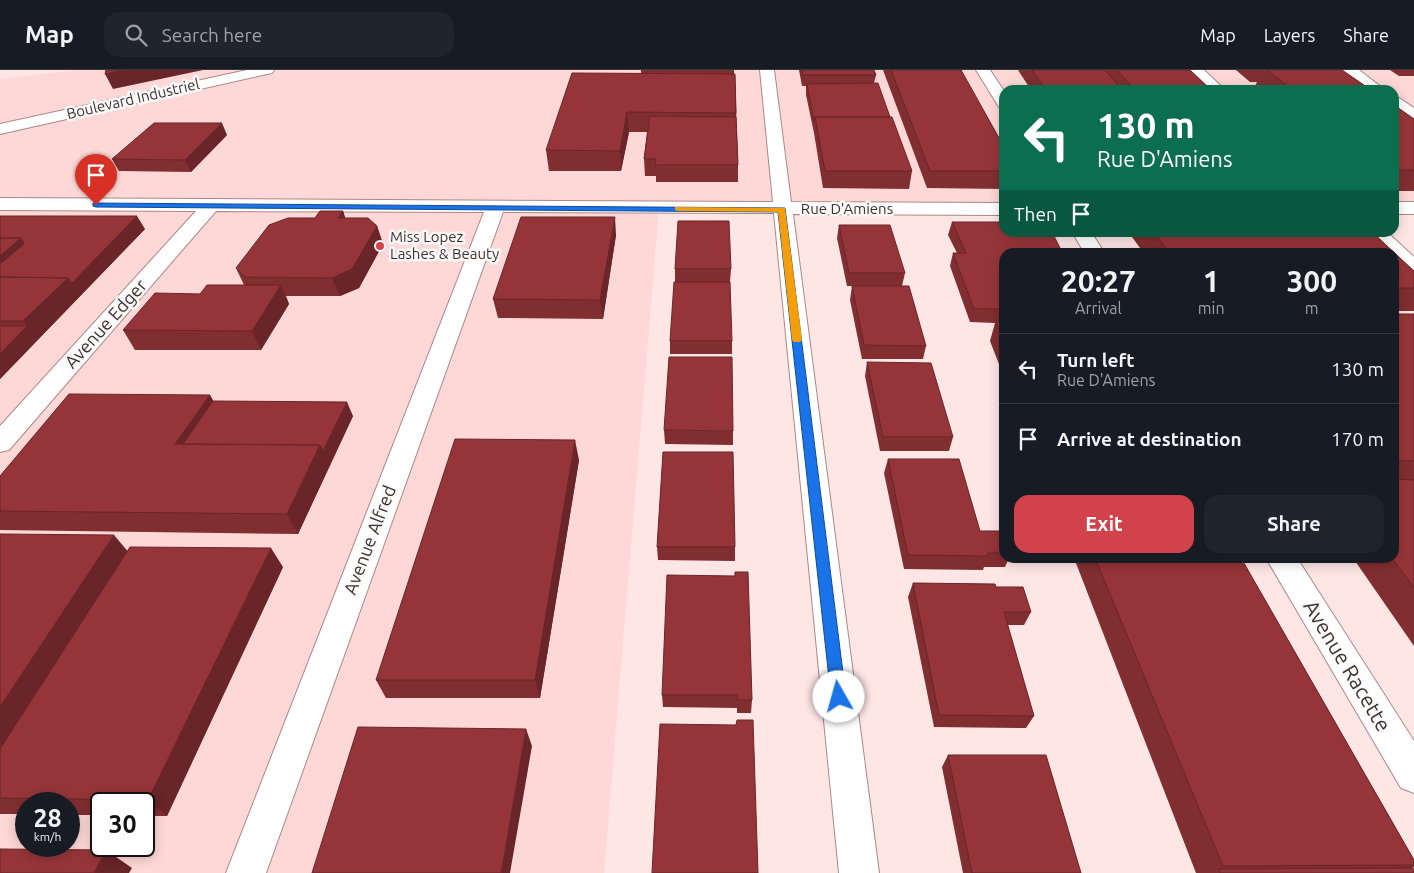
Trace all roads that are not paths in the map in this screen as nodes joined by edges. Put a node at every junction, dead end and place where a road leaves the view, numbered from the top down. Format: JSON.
{"nodes":[{"id":1,"x":267,"y":70,"type":"edge"},
{"id":2,"x":767,"y":70,"type":"edge"},
{"id":3,"x":983,"y":70,"type":"edge"},
{"id":4,"x":1196,"y":70,"type":"edge"},
{"id":5,"x":1349,"y":70,"type":"edge"},
{"id":6,"x":1212,"y":85,"type":"edge"},
{"id":7,"x":1371,"y":85,"type":"edge"},
{"id":8,"x":999,"y":96,"type":"edge"},
{"id":9,"x":1399,"y":104,"type":"edge"},
{"id":10,"x":1414,"y":115,"type":"edge"},
{"id":11,"x":0,"y":129,"type":"edge"},
{"id":12,"x":0,"y":204,"type":"edge"},
{"id":13,"x":212,"y":205,"type":"junction"},
{"id":14,"x":495,"y":207,"type":"junction"},
{"id":15,"x":1399,"y":208,"type":"edge"},
{"id":16,"x":1414,"y":208,"type":"edge"},
{"id":17,"x":999,"y":209,"type":"edge"},
{"id":18,"x":782,"y":210,"type":"junction"},
{"id":19,"x":1085,"y":237,"type":"edge"},
{"id":20,"x":1380,"y":237,"type":"edge"},
{"id":21,"x":1092,"y":248,"type":"edge"},
{"id":22,"x":1392,"y":248,"type":"edge"},
{"id":23,"x":1399,"y":254,"type":"edge"},
{"id":24,"x":1414,"y":268,"type":"edge"},
{"id":25,"x":0,"y":442,"type":"edge"},
{"id":26,"x":1283,"y":563,"type":"edge"},
{"id":27,"x":1414,"y":776,"type":"edge"},
{"id":28,"x":246,"y":873,"type":"edge"},
{"id":29,"x":859,"y":873,"type":"edge"}],
"edges":[{"from":1,"to":11,"type":"street","name":"Boulevard Industriel"},
{"from":2,"to":18,"type":"street"},
{"from":3,"to":8,"type":"street"},
{"from":4,"to":6,"type":"street"},
{"from":5,"to":7,"type":"street"},
{"from":9,"to":10,"type":"street"},
{"from":12,"to":13,"type":"street","name":"Rue D'Amiens"},
{"from":13,"to":14,"type":"street","name":"Rue D'Amiens"},
{"from":13,"to":25,"type":"street","name":"Avenue Edger"},
{"from":14,"to":18,"type":"street","name":"Rue D'Amiens"},
{"from":14,"to":28,"type":"street","name":"Avenue Alfred"},
{"from":15,"to":16,"type":"street"},
{"from":17,"to":18,"type":"street","name":"Rue D'Amiens"},
{"from":18,"to":29,"type":"street"},
{"from":19,"to":21,"type":"street"},
{"from":20,"to":22,"type":"street"},
{"from":23,"to":24,"type":"street"},
{"from":26,"to":27,"type":"street","name":"Avenue Racette"}]}
